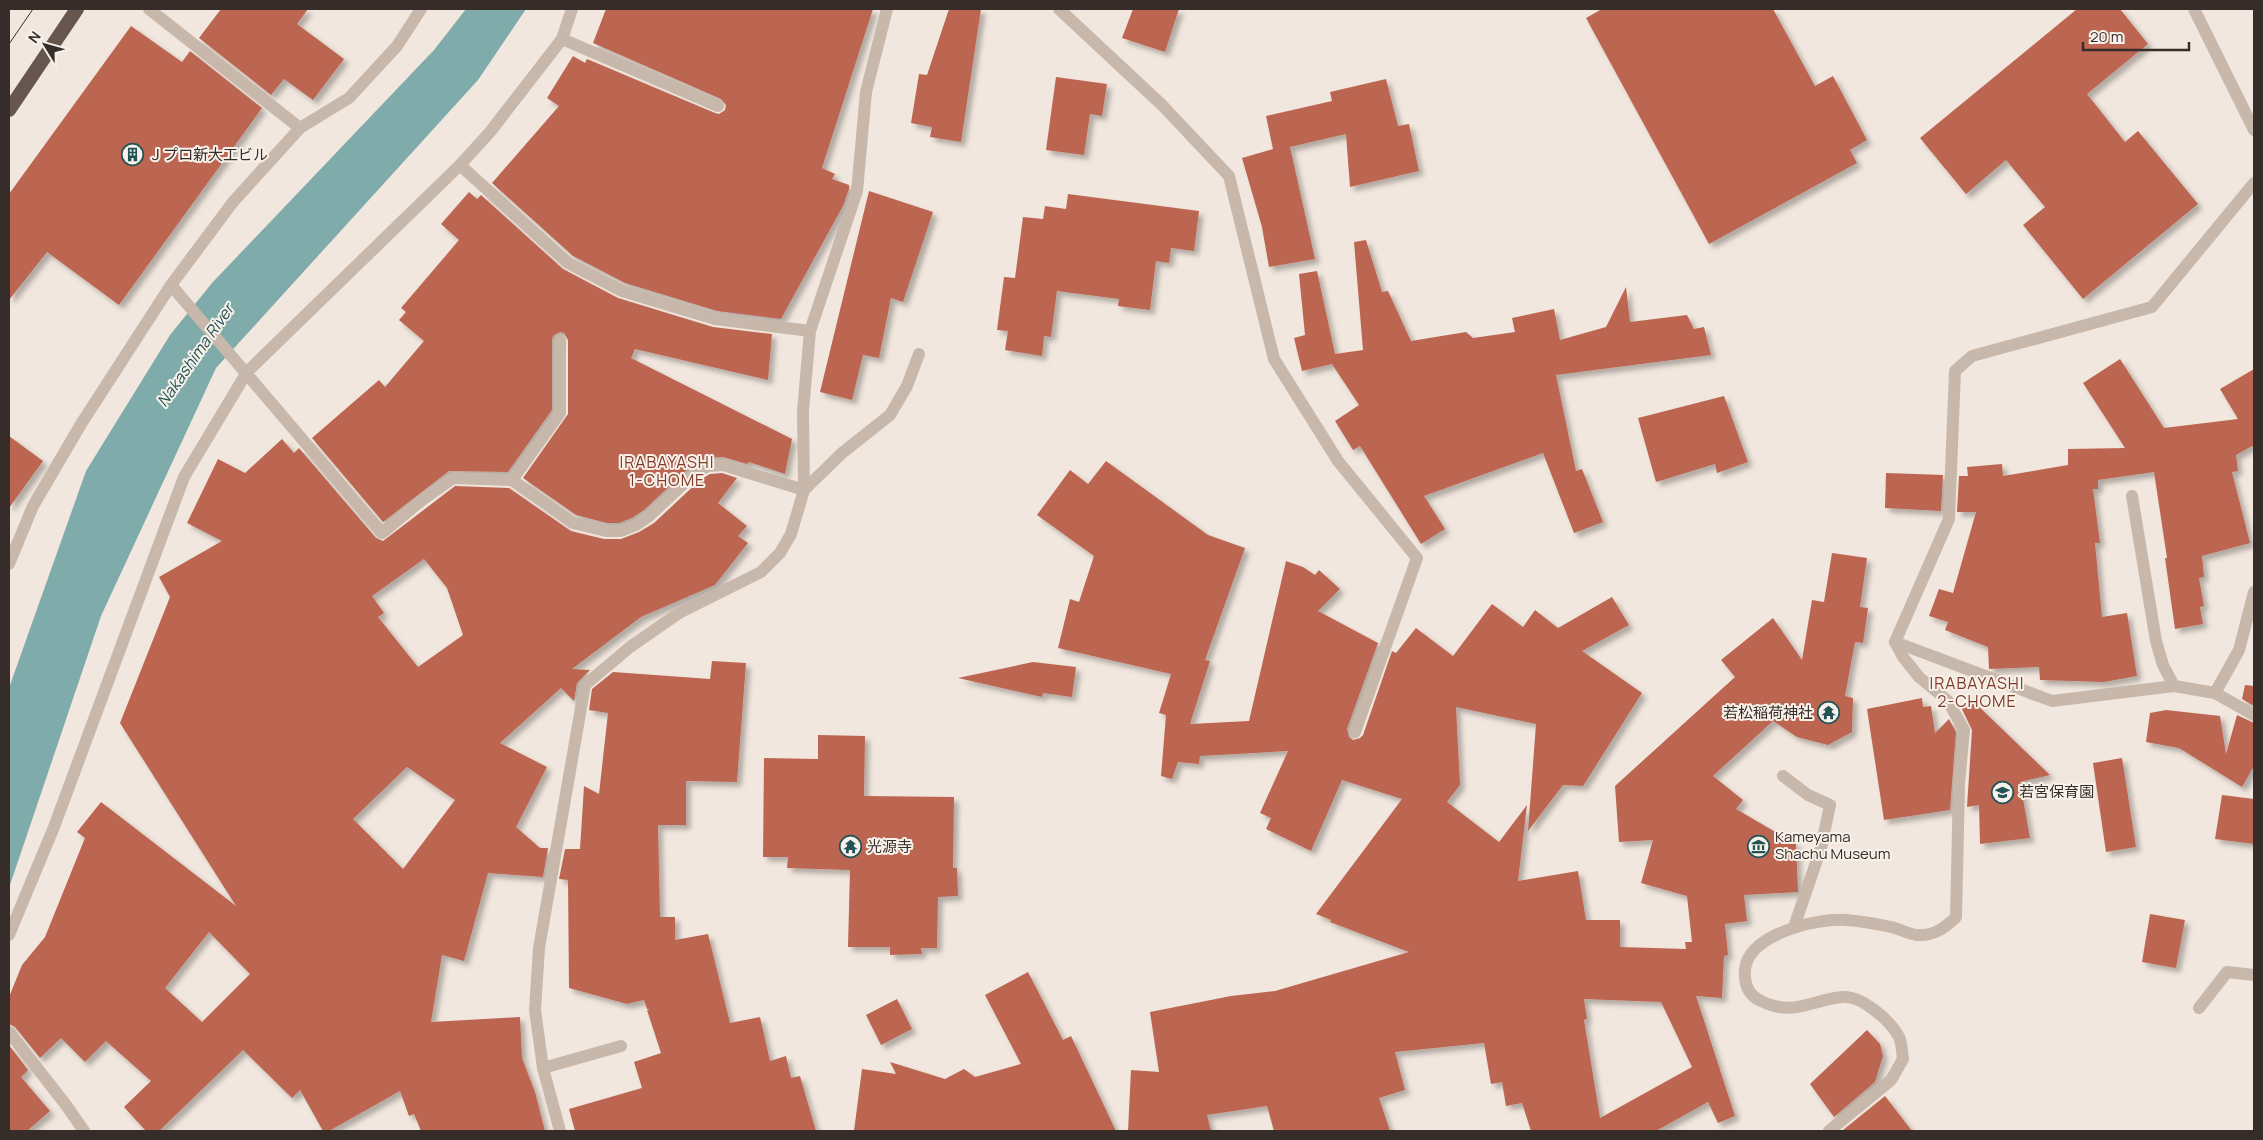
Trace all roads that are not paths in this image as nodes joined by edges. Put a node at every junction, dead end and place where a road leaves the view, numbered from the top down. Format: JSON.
{"nodes":[{"id":1,"x":77,"y":9,"type":"edge"},
{"id":2,"x":149,"y":9,"type":"edge"},
{"id":3,"x":421,"y":9,"type":"edge"},
{"id":4,"x":572,"y":9,"type":"edge"},
{"id":5,"x":887,"y":9,"type":"edge"},
{"id":6,"x":1059,"y":9,"type":"edge"},
{"id":7,"x":2194,"y":9,"type":"edge"},
{"id":8,"x":562,"y":40,"type":"junction"},
{"id":9,"x":718,"y":106,"type":"dead end"},
{"id":10,"x":9,"y":110,"type":"edge"},
{"id":11,"x":300,"y":128,"type":"junction"},
{"id":12,"x":2254,"y":130,"type":"edge"},
{"id":13,"x":460,"y":165,"type":"junction"},
{"id":14,"x":2254,"y":183,"type":"edge"},
{"id":15,"x":171,"y":285,"type":"junction"},
{"id":16,"x":810,"y":331,"type":"junction"},
{"id":17,"x":560,"y":340,"type":"dead end"},
{"id":18,"x":919,"y":354,"type":"dead end"},
{"id":19,"x":247,"y":372,"type":"junction"},
{"id":20,"x":512,"y":480,"type":"junction"},
{"id":21,"x":804,"y":490,"type":"junction"},
{"id":22,"x":2132,"y":496,"type":"dead end"},
{"id":23,"x":9,"y":564,"type":"edge"},
{"id":24,"x":2254,"y":592,"type":"edge"},
{"id":25,"x":1895,"y":642,"type":"junction"},
{"id":26,"x":2174,"y":686,"type":"junction"},
{"id":27,"x":2215,"y":693,"type":"junction"},
{"id":28,"x":2254,"y":715,"type":"edge"},
{"id":29,"x":1355,"y":732,"type":"dead end"},
{"id":30,"x":1783,"y":776,"type":"dead end"},
{"id":31,"x":1794,"y":927,"type":"junction"},
{"id":32,"x":9,"y":935,"type":"edge"},
{"id":33,"x":2254,"y":975,"type":"edge"},
{"id":34,"x":2199,"y":1008,"type":"dead end"},
{"id":35,"x":9,"y":1032,"type":"edge"},
{"id":36,"x":621,"y":1046,"type":"dead end"},
{"id":37,"x":543,"y":1068,"type":"junction"},
{"id":38,"x":84,"y":1131,"type":"edge"},
{"id":39,"x":560,"y":1131,"type":"edge"},
{"id":40,"x":1830,"y":1131,"type":"edge"}],
"edges":[{"from":1,"to":10,"type":"highway"},
{"from":2,"to":11,"type":"street"},
{"from":3,"to":11,"type":"street"},
{"from":4,"to":8,"type":"street"},
{"from":5,"to":16,"type":"street"},
{"from":6,"to":29,"type":"street"},
{"from":7,"to":12,"type":"street"},
{"from":8,"to":9,"type":"street"},
{"from":8,"to":13,"type":"street"},
{"from":11,"to":15,"type":"street"},
{"from":13,"to":16,"type":"street"},
{"from":13,"to":19,"type":"street"},
{"from":14,"to":25,"type":"street"},
{"from":15,"to":19,"type":"street"},
{"from":15,"to":23,"type":"street"},
{"from":16,"to":21,"type":"street"},
{"from":17,"to":20,"type":"street"},
{"from":18,"to":21,"type":"street"},
{"from":19,"to":20,"type":"street"},
{"from":19,"to":32,"type":"street"},
{"from":20,"to":21,"type":"street"},
{"from":21,"to":37,"type":"street"},
{"from":22,"to":26,"type":"street"},
{"from":24,"to":27,"type":"street"},
{"from":25,"to":26,"type":"street"},
{"from":25,"to":31,"type":"street"},
{"from":26,"to":27,"type":"street"},
{"from":27,"to":28,"type":"street"},
{"from":30,"to":31,"type":"street"},
{"from":31,"to":40,"type":"street"},
{"from":33,"to":34,"type":"street"},
{"from":35,"to":38,"type":"street"},
{"from":36,"to":37,"type":"street"},
{"from":37,"to":39,"type":"street"}]}
